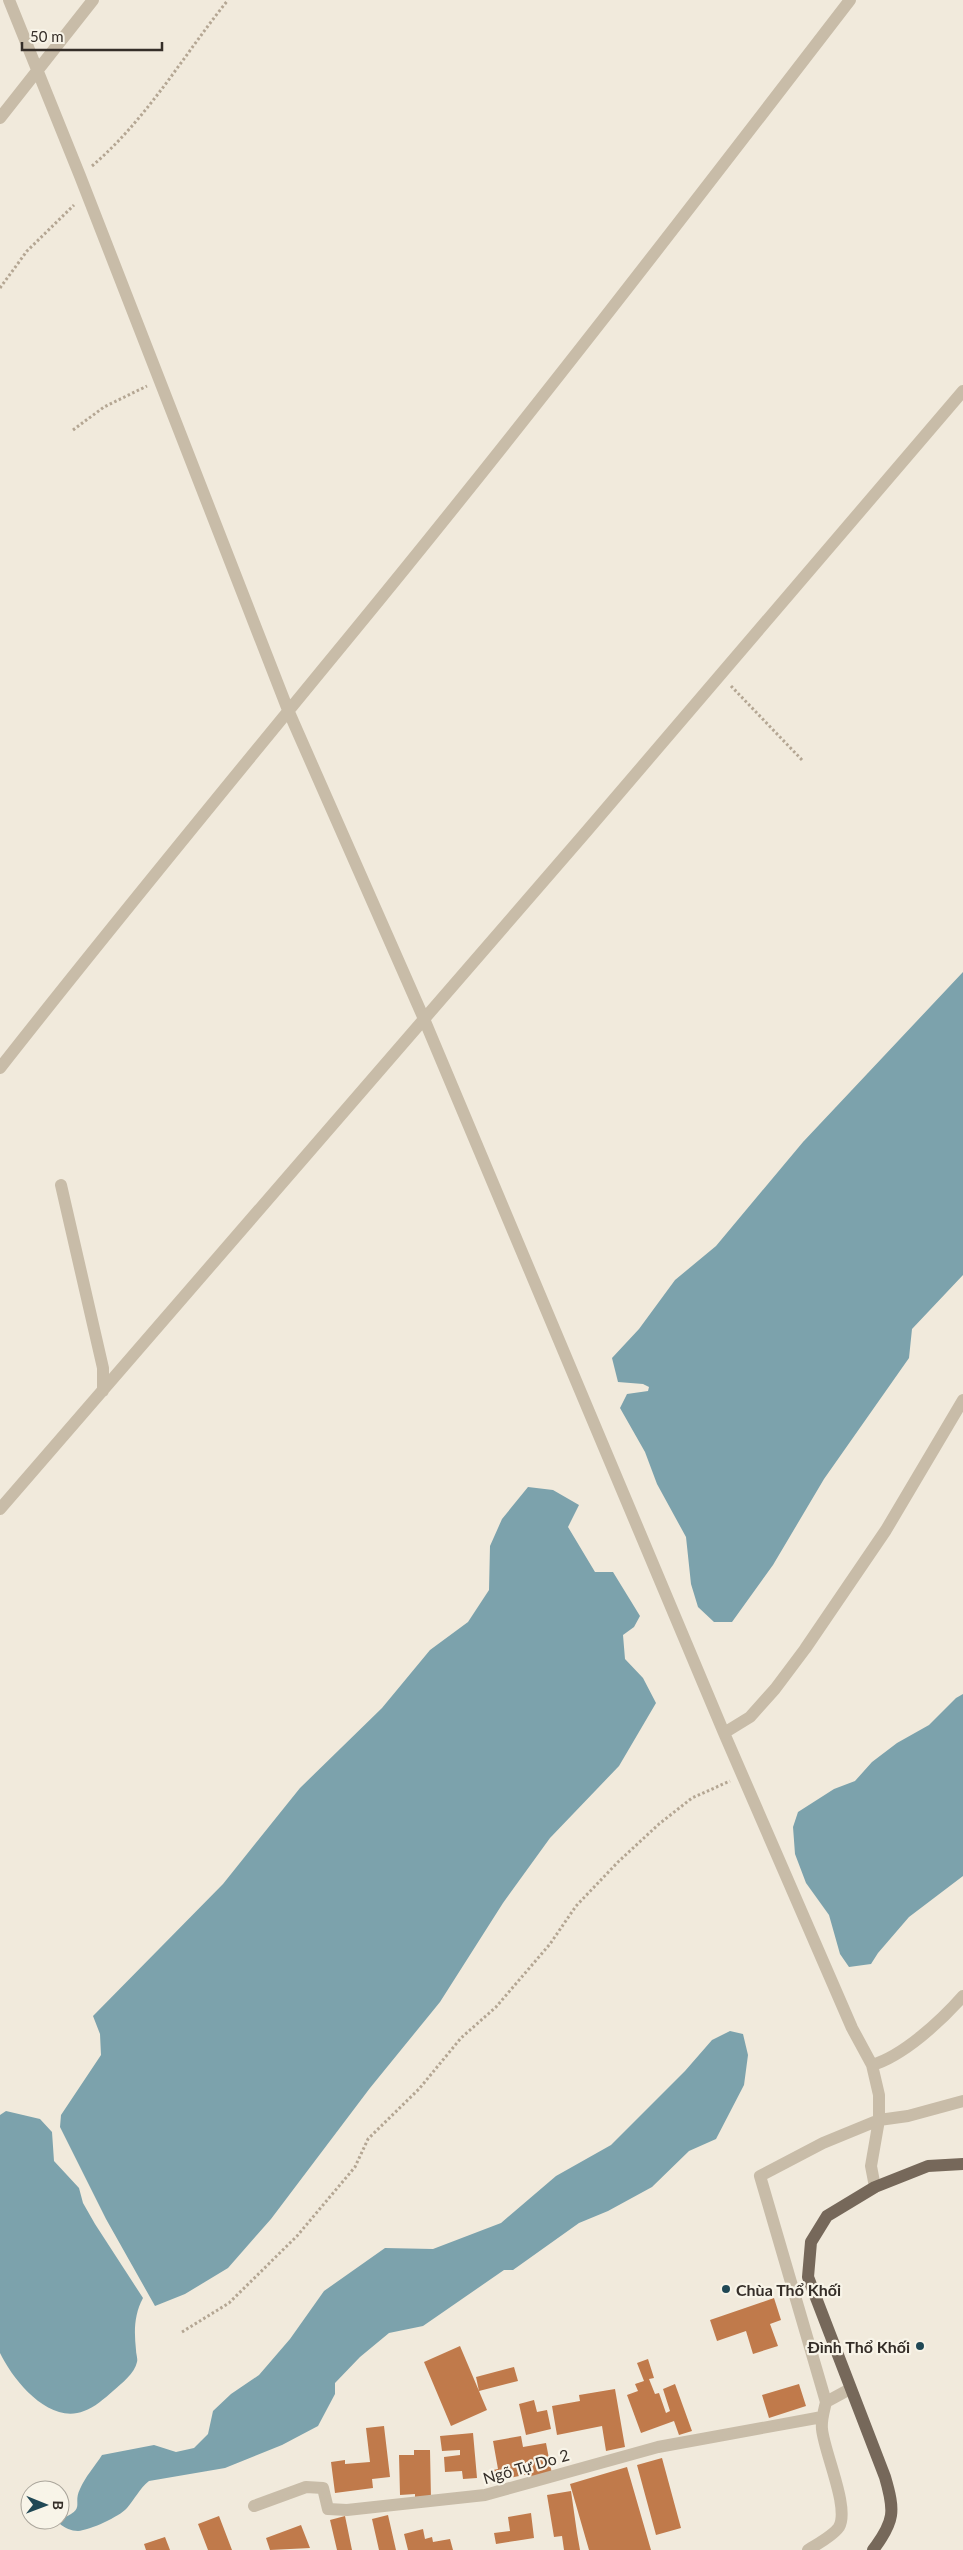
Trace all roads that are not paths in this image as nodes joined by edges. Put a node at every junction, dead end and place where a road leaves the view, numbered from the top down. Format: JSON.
{"nodes":[{"id":1,"x":9,"y":0,"type":"edge"},
{"id":2,"x":93,"y":0,"type":"edge"},
{"id":3,"x":850,"y":0,"type":"edge"},
{"id":4,"x":38,"y":70,"type":"junction"},
{"id":5,"x":0,"y":118,"type":"edge"},
{"id":6,"x":963,"y":391,"type":"edge"},
{"id":7,"x":288,"y":710,"type":"junction"},
{"id":8,"x":424,"y":1019,"type":"junction"},
{"id":9,"x":0,"y":1068,"type":"edge"},
{"id":10,"x":61,"y":1185,"type":"dead end"},
{"id":11,"x":103,"y":1391,"type":"junction"},
{"id":12,"x":963,"y":1400,"type":"edge"},
{"id":13,"x":0,"y":1509,"type":"edge"},
{"id":14,"x":724,"y":1733,"type":"junction"},
{"id":15,"x":963,"y":1996,"type":"edge"},
{"id":16,"x":872,"y":2066,"type":"junction"},
{"id":17,"x":963,"y":2101,"type":"edge"},
{"id":18,"x":879,"y":2120,"type":"junction"},
{"id":19,"x":963,"y":2164,"type":"edge"},
{"id":20,"x":875,"y":2187,"type":"junction"},
{"id":21,"x":850,"y":2389,"type":"junction"},
{"id":22,"x":826,"y":2402,"type":"junction"},
{"id":23,"x":822,"y":2418,"type":"junction"},
{"id":24,"x":254,"y":2506,"type":"dead end"},
{"id":25,"x":808,"y":2550,"type":"edge"},
{"id":26,"x":873,"y":2550,"type":"edge"}],
"edges":[{"from":1,"to":4,"type":"street"},
{"from":2,"to":4,"type":"street"},
{"from":3,"to":7,"type":"street"},
{"from":4,"to":5,"type":"street"},
{"from":4,"to":7,"type":"street"},
{"from":6,"to":8,"type":"street"},
{"from":7,"to":8,"type":"street"},
{"from":7,"to":9,"type":"street"},
{"from":8,"to":11,"type":"street"},
{"from":8,"to":14,"type":"street"},
{"from":10,"to":11,"type":"street"},
{"from":11,"to":13,"type":"street"},
{"from":12,"to":14,"type":"street"},
{"from":14,"to":16,"type":"street"},
{"from":15,"to":16,"type":"street"},
{"from":16,"to":18,"type":"street"},
{"from":17,"to":18,"type":"street"},
{"from":18,"to":20,"type":"street"},
{"from":18,"to":22,"type":"street"},
{"from":19,"to":20,"type":"main road"},
{"from":20,"to":21,"type":"main road"},
{"from":21,"to":22,"type":"street"},
{"from":21,"to":26,"type":"main road"},
{"from":22,"to":23,"type":"street"},
{"from":23,"to":24,"type":"street","name":"Ngõ Tự Do 2"},
{"from":23,"to":25,"type":"street"}]}
